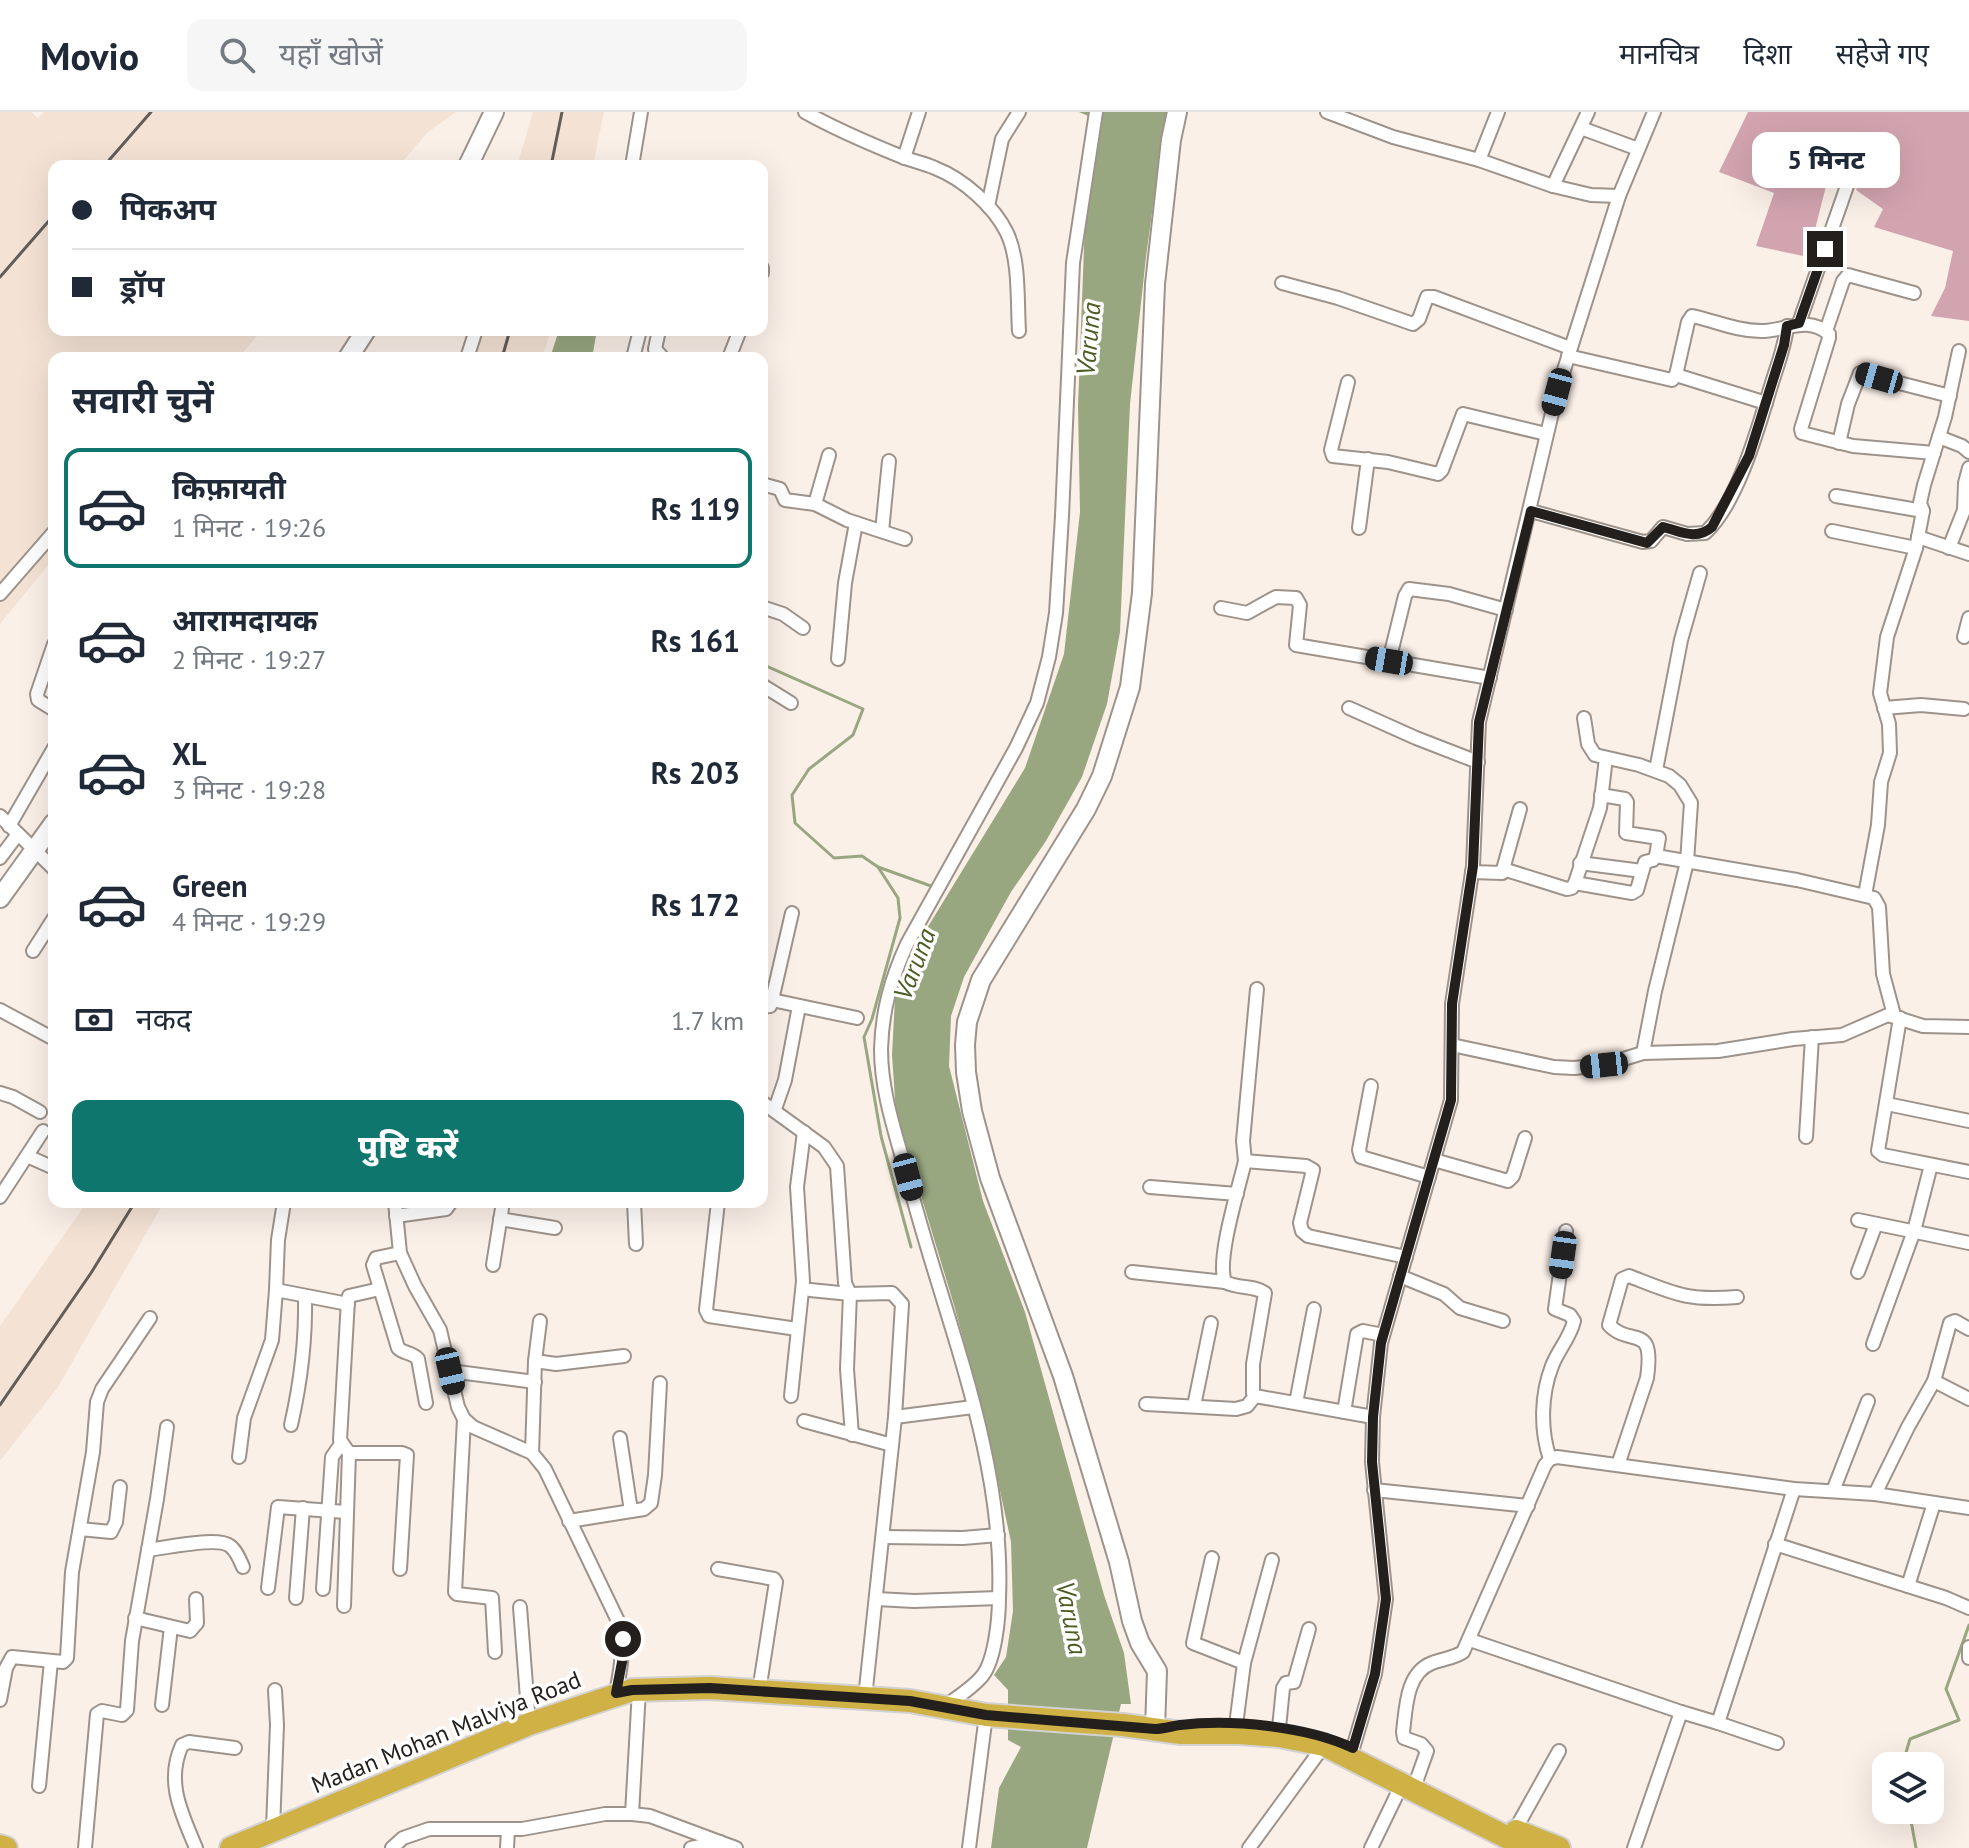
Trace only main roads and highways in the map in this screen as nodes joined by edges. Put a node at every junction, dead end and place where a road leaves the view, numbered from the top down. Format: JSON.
{"nodes":[{"id":1,"x":1159,"y":1729,"type":"junction"},
{"id":2,"x":1327,"y":1741,"type":"junction"},
{"id":3,"x":1408,"y":1781,"type":"junction"},
{"id":4,"x":1520,"y":1843,"type":"edge"},
{"id":5,"x":0,"y":1846,"type":"edge"},
{"id":6,"x":6,"y":1848,"type":"edge"},
{"id":7,"x":231,"y":1848,"type":"edge"},
{"id":8,"x":1559,"y":1848,"type":"edge"}],
"edges":[{"from":1,"to":2,"type":"highway","name":"Madan Mohan Malviya Road"},
{"from":1,"to":2,"type":"highway","name":"Madan Mohan Malviya Road"},
{"from":1,"to":7,"type":"highway","name":"Madan Mohan Malviya Road"},
{"from":2,"to":3,"type":"highway","name":"Madan Mohan Malviya Road"},
{"from":2,"to":3,"type":"highway","name":"Madan Mohan Malviya Road"},
{"from":3,"to":4,"type":"highway","name":"Madan Mohan Malviya Road"},
{"from":4,"to":8,"type":"highway","name":"Madan Mohan Malviya Road"},
{"from":5,"to":6,"type":"highway"}]}
